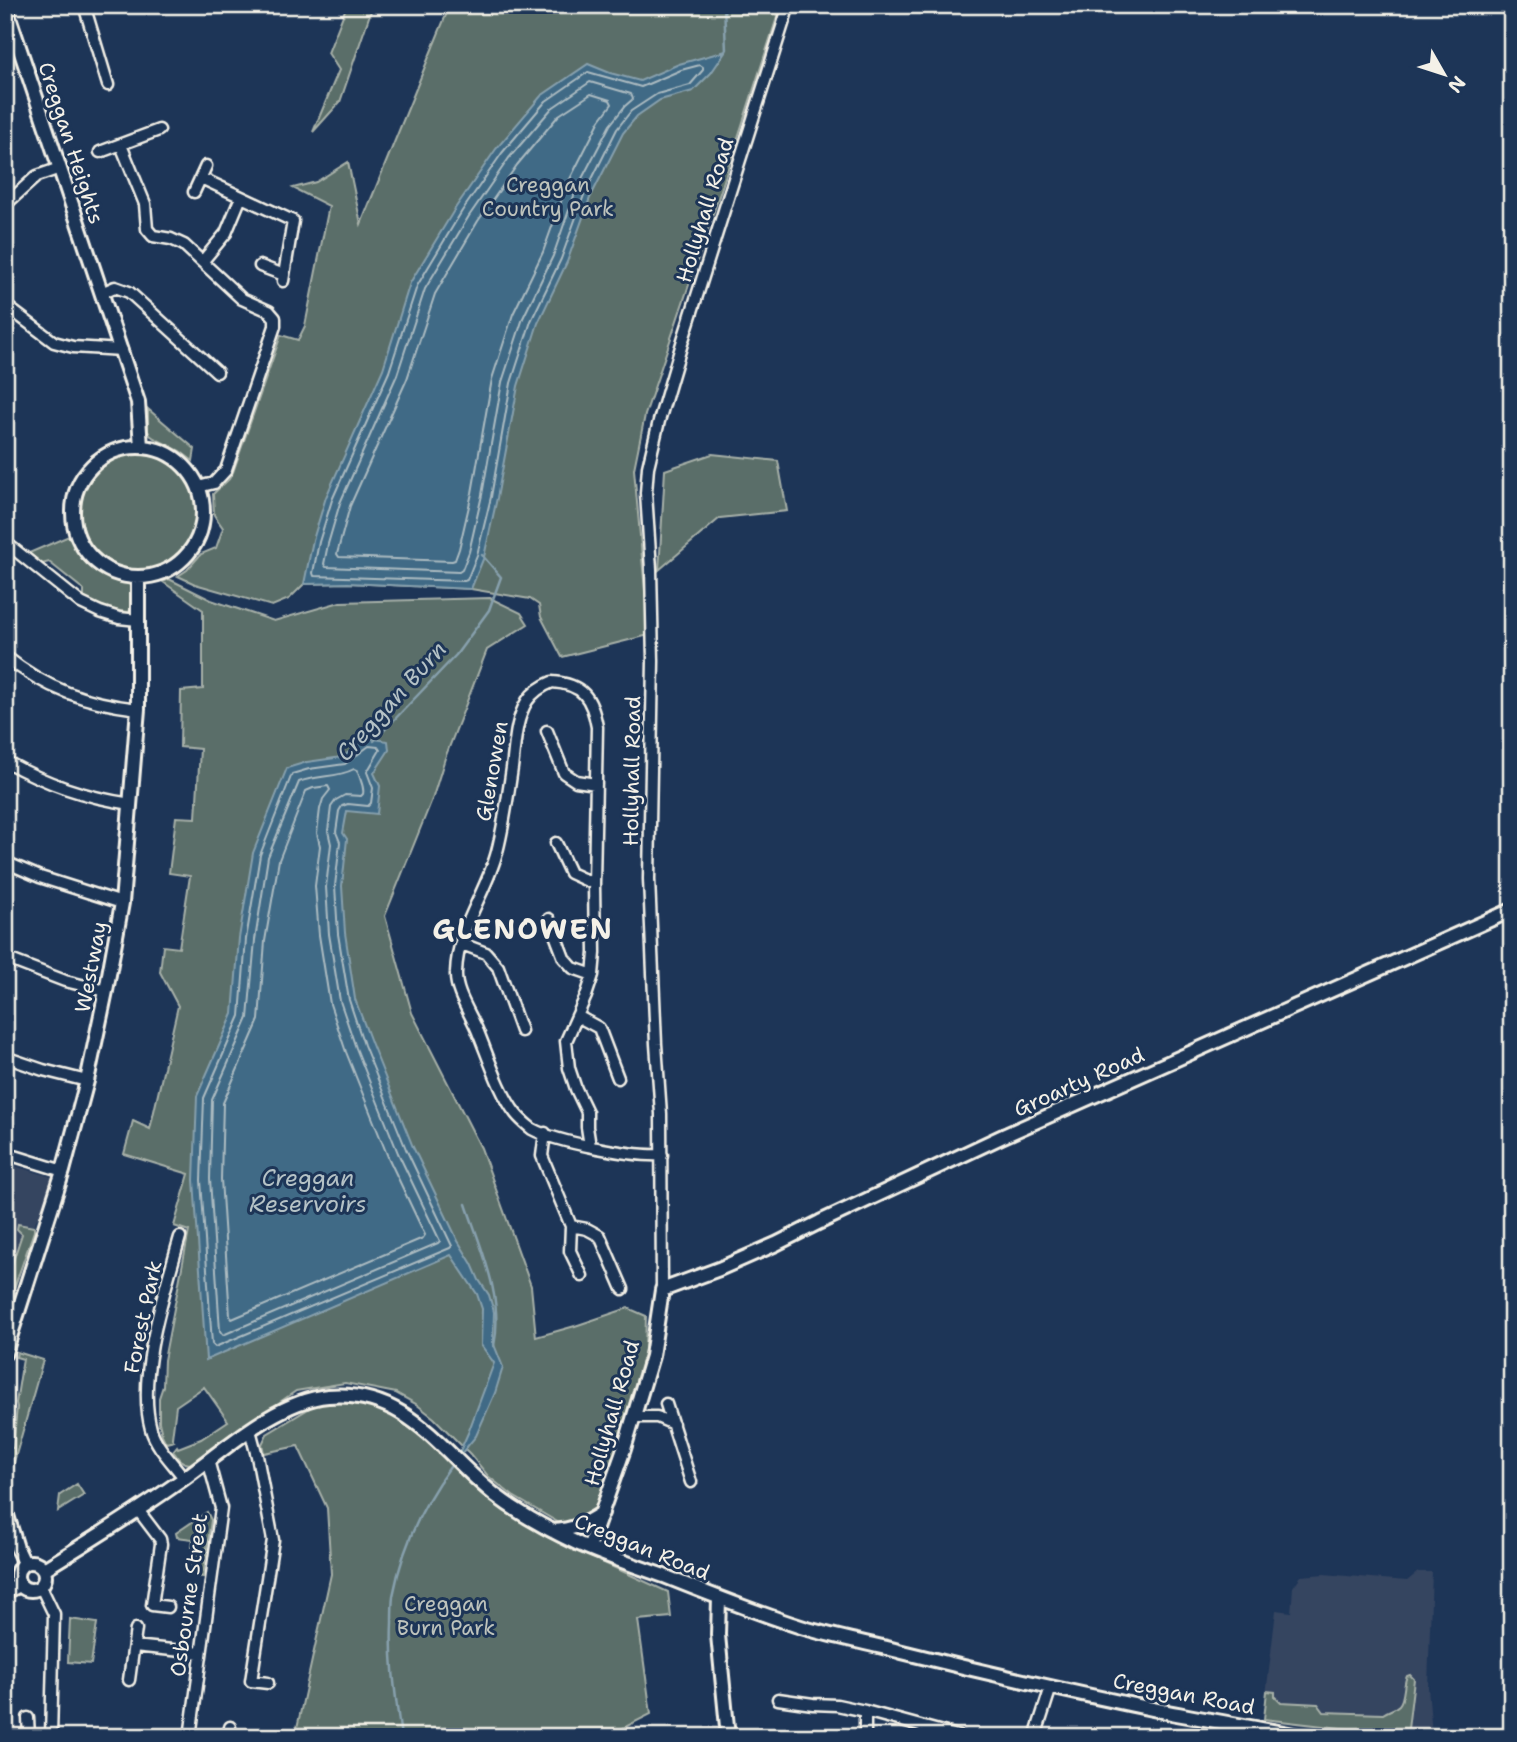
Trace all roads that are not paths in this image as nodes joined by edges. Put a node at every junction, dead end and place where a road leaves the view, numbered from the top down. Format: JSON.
{"nodes":[{"id":1,"x":5,"y":5,"type":"edge"},
{"id":2,"x":84,"y":5,"type":"edge"},
{"id":3,"x":789,"y":5,"type":"edge"},
{"id":4,"x":108,"y":85,"type":"dead end"},
{"id":5,"x":159,"y":130,"type":"dead end"},
{"id":6,"x":121,"y":145,"type":"junction"},
{"id":7,"x":100,"y":152,"type":"dead end"},
{"id":8,"x":206,"y":166,"type":"dead end"},
{"id":9,"x":60,"y":168,"type":"junction"},
{"id":10,"x":201,"y":178,"type":"junction"},
{"id":11,"x":194,"y":192,"type":"dead end"},
{"id":12,"x":242,"y":197,"type":"junction"},
{"id":13,"x":6,"y":201,"type":"edge"},
{"id":14,"x":202,"y":262,"type":"junction"},
{"id":15,"x":260,"y":266,"type":"dead end"},
{"id":16,"x":101,"y":293,"type":"junction"},
{"id":17,"x":5,"y":305,"type":"edge"},
{"id":18,"x":122,"y":349,"type":"junction"},
{"id":19,"x":217,"y":372,"type":"dead end"},
{"id":20,"x":141,"y":447,"type":"junction"},
{"id":21,"x":198,"y":487,"type":"junction"},
{"id":22,"x":5,"y":542,"type":"edge"},
{"id":23,"x":138,"y":577,"type":"junction"},
{"id":24,"x":138,"y":620,"type":"junction"},
{"id":25,"x":5,"y":656,"type":"edge"},
{"id":26,"x":138,"y":709,"type":"junction"},
{"id":27,"x":547,"y":731,"type":"dead end"},
{"id":28,"x":5,"y":761,"type":"edge"},
{"id":29,"x":596,"y":784,"type":"junction"},
{"id":30,"x":131,"y":804,"type":"junction"},
{"id":31,"x":556,"y":843,"type":"dead end"},
{"id":32,"x":5,"y":862,"type":"edge"},
{"id":33,"x":594,"y":884,"type":"junction"},
{"id":34,"x":122,"y":902,"type":"junction"},
{"id":35,"x":1512,"y":910,"type":"edge"},
{"id":36,"x":549,"y":919,"type":"dead end"},
{"id":37,"x":461,"y":944,"type":"junction"},
{"id":38,"x":5,"y":958,"type":"edge"},
{"id":39,"x":593,"y":975,"type":"junction"},
{"id":40,"x":106,"y":991,"type":"junction"},
{"id":41,"x":577,"y":1016,"type":"junction"},
{"id":42,"x":521,"y":1031,"type":"dead end"},
{"id":43,"x":5,"y":1057,"type":"edge"},
{"id":44,"x":618,"y":1078,"type":"dead end"},
{"id":45,"x":87,"y":1081,"type":"junction"},
{"id":46,"x":545,"y":1133,"type":"junction"},
{"id":47,"x":590,"y":1146,"type":"junction"},
{"id":48,"x":5,"y":1153,"type":"edge"},
{"id":49,"x":662,"y":1155,"type":"junction"},
{"id":50,"x":63,"y":1171,"type":"junction"},
{"id":51,"x":571,"y":1226,"type":"junction"},
{"id":52,"x":180,"y":1237,"type":"dead end"},
{"id":53,"x":582,"y":1276,"type":"dead end"},
{"id":54,"x":623,"y":1289,"type":"dead end"},
{"id":55,"x":662,"y":1290,"type":"junction"},
{"id":56,"x":5,"y":1353,"type":"edge"},
{"id":57,"x":666,"y":1404,"type":"dead end"},
{"id":58,"x":635,"y":1417,"type":"junction"},
{"id":59,"x":673,"y":1424,"type":"junction"},
{"id":60,"x":250,"y":1430,"type":"junction"},
{"id":61,"x":208,"y":1460,"type":"junction"},
{"id":62,"x":184,"y":1478,"type":"junction"},
{"id":63,"x":691,"y":1482,"type":"dead end"},
{"id":64,"x":5,"y":1509,"type":"edge"},
{"id":65,"x":138,"y":1510,"type":"junction"},
{"id":66,"x":602,"y":1513,"type":"junction"},
{"id":67,"x":552,"y":1531,"type":"junction"},
{"id":68,"x":589,"y":1548,"type":"junction"},
{"id":69,"x":24,"y":1563,"type":"junction"},
{"id":70,"x":44,"y":1569,"type":"junction"},
{"id":71,"x":20,"y":1585,"type":"junction"},
{"id":72,"x":41,"y":1587,"type":"junction"},
{"id":73,"x":5,"y":1592,"type":"edge"},
{"id":74,"x":719,"y":1598,"type":"junction"},
{"id":75,"x":168,"y":1607,"type":"dead end"},
{"id":76,"x":136,"y":1629,"type":"dead end"},
{"id":77,"x":134,"y":1646,"type":"junction"},
{"id":78,"x":201,"y":1653,"type":"junction"},
{"id":79,"x":129,"y":1681,"type":"dead end"},
{"id":80,"x":268,"y":1683,"type":"dead end"},
{"id":81,"x":1051,"y":1687,"type":"junction"},
{"id":82,"x":778,"y":1699,"type":"dead end"},
{"id":83,"x":865,"y":1710,"type":"junction"},
{"id":84,"x":28,"y":1718,"type":"dead end"},
{"id":85,"x":51,"y":1736,"type":"edge"},
{"id":86,"x":190,"y":1737,"type":"edge"},
{"id":87,"x":728,"y":1737,"type":"edge"},
{"id":88,"x":865,"y":1737,"type":"edge"},
{"id":89,"x":961,"y":1737,"type":"edge"},
{"id":90,"x":1035,"y":1737,"type":"edge"},
{"id":91,"x":1304,"y":1737,"type":"edge"}],
"edges":[{"from":1,"to":9,"type":"street","name":"Creggan Heights"},
{"from":2,"to":4,"type":"street"},
{"from":3,"to":49,"type":"street","name":"Hollyhall Road"},
{"from":5,"to":6,"type":"street"},
{"from":6,"to":7,"type":"street"},
{"from":6,"to":14,"type":"street"},
{"from":8,"to":10,"type":"street"},
{"from":9,"to":13,"type":"street"},
{"from":9,"to":16,"type":"street","name":"Creggan Heights"},
{"from":10,"to":11,"type":"street"},
{"from":10,"to":12,"type":"street"},
{"from":12,"to":14,"type":"street"},
{"from":12,"to":15,"type":"street"},
{"from":14,"to":21,"type":"street"},
{"from":16,"to":18,"type":"street","name":"Creggan Heights"},
{"from":16,"to":19,"type":"street"},
{"from":17,"to":18,"type":"street"},
{"from":18,"to":20,"type":"street","name":"Creggan Heights"},
{"from":20,"to":21,"type":"street"},
{"from":20,"to":23,"type":"street"},
{"from":21,"to":23,"type":"street"},
{"from":22,"to":24,"type":"street"},
{"from":23,"to":24,"type":"street","name":"Westway"},
{"from":24,"to":26,"type":"street","name":"Westway"},
{"from":25,"to":26,"type":"street"},
{"from":26,"to":30,"type":"street","name":"Westway"},
{"from":27,"to":29,"type":"street"},
{"from":28,"to":30,"type":"street"},
{"from":29,"to":33,"type":"street","name":"Glenowen"},
{"from":29,"to":37,"type":"street","name":"Glenowen"},
{"from":30,"to":34,"type":"street","name":"Westway"},
{"from":31,"to":33,"type":"street"},
{"from":32,"to":34,"type":"street"},
{"from":33,"to":39,"type":"street","name":"Glenowen"},
{"from":34,"to":40,"type":"street","name":"Westway"},
{"from":35,"to":55,"type":"street","name":"Groarty Road"},
{"from":36,"to":39,"type":"street"},
{"from":37,"to":42,"type":"street"},
{"from":37,"to":46,"type":"street","name":"Glenowen"},
{"from":38,"to":40,"type":"street"},
{"from":39,"to":41,"type":"street","name":"Glenowen"},
{"from":40,"to":45,"type":"street","name":"Westway"},
{"from":41,"to":44,"type":"street"},
{"from":41,"to":47,"type":"street","name":"Glenowen"},
{"from":43,"to":45,"type":"street"},
{"from":45,"to":50,"type":"street","name":"Westway"},
{"from":46,"to":47,"type":"street","name":"Glenowen"},
{"from":46,"to":51,"type":"street"},
{"from":47,"to":49,"type":"street","name":"Glenowen"},
{"from":48,"to":50,"type":"street"},
{"from":49,"to":55,"type":"street","name":"Hollyhall Road"},
{"from":50,"to":56,"type":"street","name":"Westway"},
{"from":51,"to":53,"type":"street"},
{"from":51,"to":54,"type":"street"},
{"from":52,"to":62,"type":"street","name":"Forest Park"},
{"from":55,"to":58,"type":"street","name":"Hollyhall Road"},
{"from":57,"to":59,"type":"street"},
{"from":58,"to":59,"type":"street"},
{"from":58,"to":66,"type":"street","name":"Hollyhall Road"},
{"from":59,"to":63,"type":"street"},
{"from":60,"to":61,"type":"street","name":"Creggan Road"},
{"from":60,"to":67,"type":"street","name":"Creggan Road"},
{"from":60,"to":80,"type":"street"},
{"from":61,"to":62,"type":"street","name":"Creggan Road"},
{"from":61,"to":78,"type":"street","name":"Osbourne Street"},
{"from":62,"to":65,"type":"street","name":"Creggan Road"},
{"from":64,"to":69,"type":"street"},
{"from":65,"to":70,"type":"street","name":"Creggan Road"},
{"from":65,"to":75,"type":"street"},
{"from":66,"to":67,"type":"street"},
{"from":66,"to":68,"type":"street","name":"Hollyhall Road"},
{"from":67,"to":68,"type":"street","name":"Creggan Road"},
{"from":68,"to":74,"type":"street","name":"Creggan Road"},
{"from":69,"to":70,"type":"street"},
{"from":69,"to":71,"type":"street"},
{"from":70,"to":72,"type":"street"},
{"from":71,"to":72,"type":"street"},
{"from":71,"to":73,"type":"street"},
{"from":72,"to":85,"type":"street"},
{"from":74,"to":81,"type":"street","name":"Creggan Road"},
{"from":74,"to":87,"type":"street"},
{"from":76,"to":77,"type":"street"},
{"from":77,"to":78,"type":"street"},
{"from":77,"to":79,"type":"street"},
{"from":78,"to":86,"type":"street","name":"Osbourne Street"},
{"from":81,"to":90,"type":"street"},
{"from":81,"to":91,"type":"street","name":"Creggan Road"},
{"from":82,"to":83,"type":"street"},
{"from":83,"to":88,"type":"street"},
{"from":83,"to":89,"type":"street"},
{"from":84,"to":85,"type":"street"}]}
